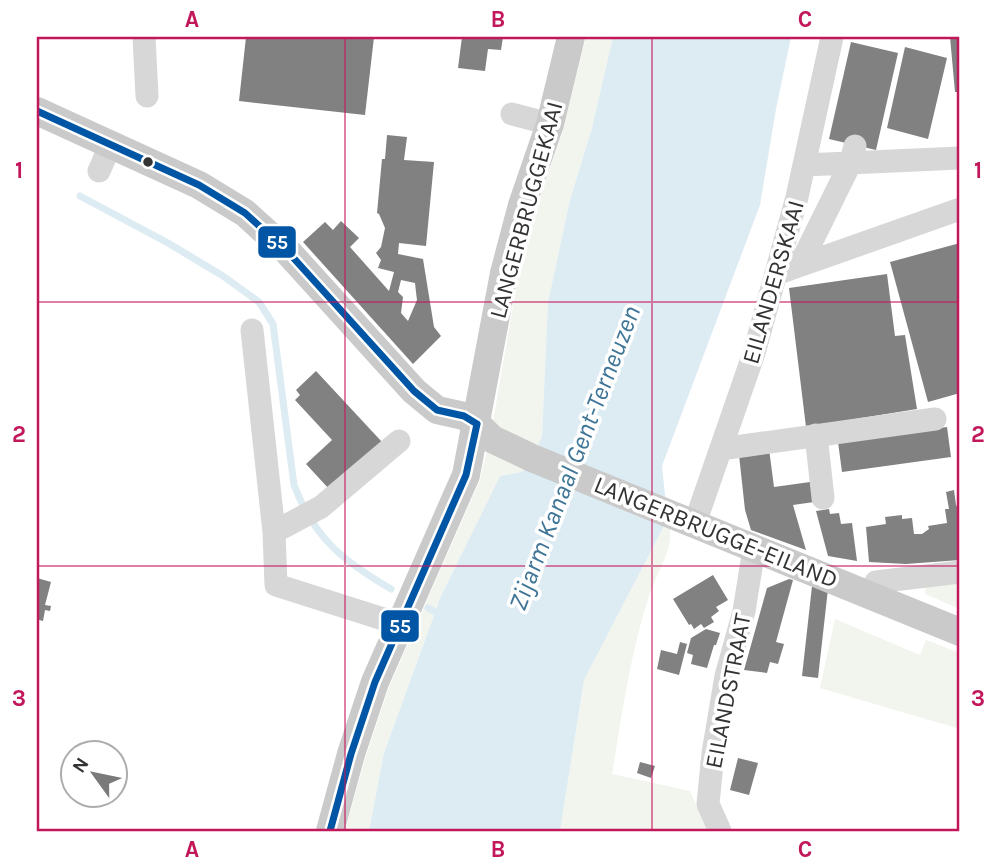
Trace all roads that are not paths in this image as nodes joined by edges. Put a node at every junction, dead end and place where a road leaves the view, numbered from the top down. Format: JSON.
{"nodes":[{"id":1,"x":144,"y":37,"type":"edge"},
{"id":2,"x":571,"y":37,"type":"edge"},
{"id":3,"x":832,"y":37,"type":"edge"},
{"id":4,"x":147,"y":96,"type":"dead end"},
{"id":5,"x":37,"y":111,"type":"edge"},
{"id":6,"x":512,"y":114,"type":"dead end"},
{"id":7,"x":550,"y":124,"type":"junction"},
{"id":8,"x":853,"y":155,"type":"junction"},
{"id":9,"x":960,"y":158,"type":"edge"},
{"id":10,"x":804,"y":165,"type":"junction"},
{"id":11,"x":960,"y":209,"type":"edge"},
{"id":12,"x":800,"y":265,"type":"junction"},
{"id":13,"x":776,"y":274,"type":"junction"},
{"id":14,"x":251,"y":330,"type":"dead end"},
{"id":15,"x":935,"y":419,"type":"dead end"},
{"id":16,"x":477,"y":424,"type":"junction"},
{"id":17,"x":816,"y":435,"type":"junction"},
{"id":18,"x":399,"y":441,"type":"dead end"},
{"id":19,"x":721,"y":449,"type":"junction"},
{"id":20,"x":823,"y":498,"type":"dead end"},
{"id":21,"x":695,"y":523,"type":"junction"},
{"id":22,"x":283,"y":528,"type":"junction"},
{"id":23,"x":754,"y":549,"type":"junction"},
{"id":24,"x":960,"y":572,"type":"edge"},
{"id":25,"x":872,"y":595,"type":"junction"},
{"id":26,"x":399,"y":624,"type":"junction"},
{"id":27,"x":960,"y":632,"type":"edge"},
{"id":28,"x":330,"y":831,"type":"edge"},
{"id":29,"x":720,"y":831,"type":"edge"}],
"edges":[{"from":1,"to":4,"type":"street"},
{"from":2,"to":7,"type":"main road","name":"LANGERBRUGGEKAAI"},
{"from":3,"to":10,"type":"street","name":"EILANDERSKAAI"},
{"from":5,"to":16,"type":"main road","name":"LANGERBRUGGE-EILAND"},
{"from":6,"to":7,"type":"street"},
{"from":7,"to":16,"type":"main road","name":"LANGERBRUGGEKAAI"},
{"from":8,"to":9,"type":"street"},
{"from":8,"to":10,"type":"street"},
{"from":8,"to":12,"type":"street"},
{"from":10,"to":13,"type":"street","name":"EILANDERSKAAI"},
{"from":11,"to":12,"type":"street"},
{"from":12,"to":13,"type":"street"},
{"from":13,"to":19,"type":"street","name":"EILANDERSKAAI"},
{"from":14,"to":22,"type":"street"},
{"from":15,"to":17,"type":"street"},
{"from":16,"to":21,"type":"main road","name":"LANGERBRUGGE-EILAND"},
{"from":16,"to":26,"type":"main road","name":"LANGERBRUGGEKAAI"},
{"from":17,"to":19,"type":"street"},
{"from":17,"to":20,"type":"street"},
{"from":18,"to":22,"type":"street"},
{"from":19,"to":21,"type":"street","name":"EILANDERSKAAI"},
{"from":21,"to":23,"type":"main road","name":"LANGERBRUGGE-EILAND"},
{"from":22,"to":26,"type":"street"},
{"from":23,"to":25,"type":"main road","name":"LANGERBRUGGE-EILAND"},
{"from":23,"to":29,"type":"street","name":"EILANDSTRAAT"},
{"from":24,"to":25,"type":"street"},
{"from":25,"to":27,"type":"main road","name":"LANGERBRUGGE-EILAND"},
{"from":26,"to":28,"type":"main road","name":"LANGERBRUGGEKAAI"}]}
